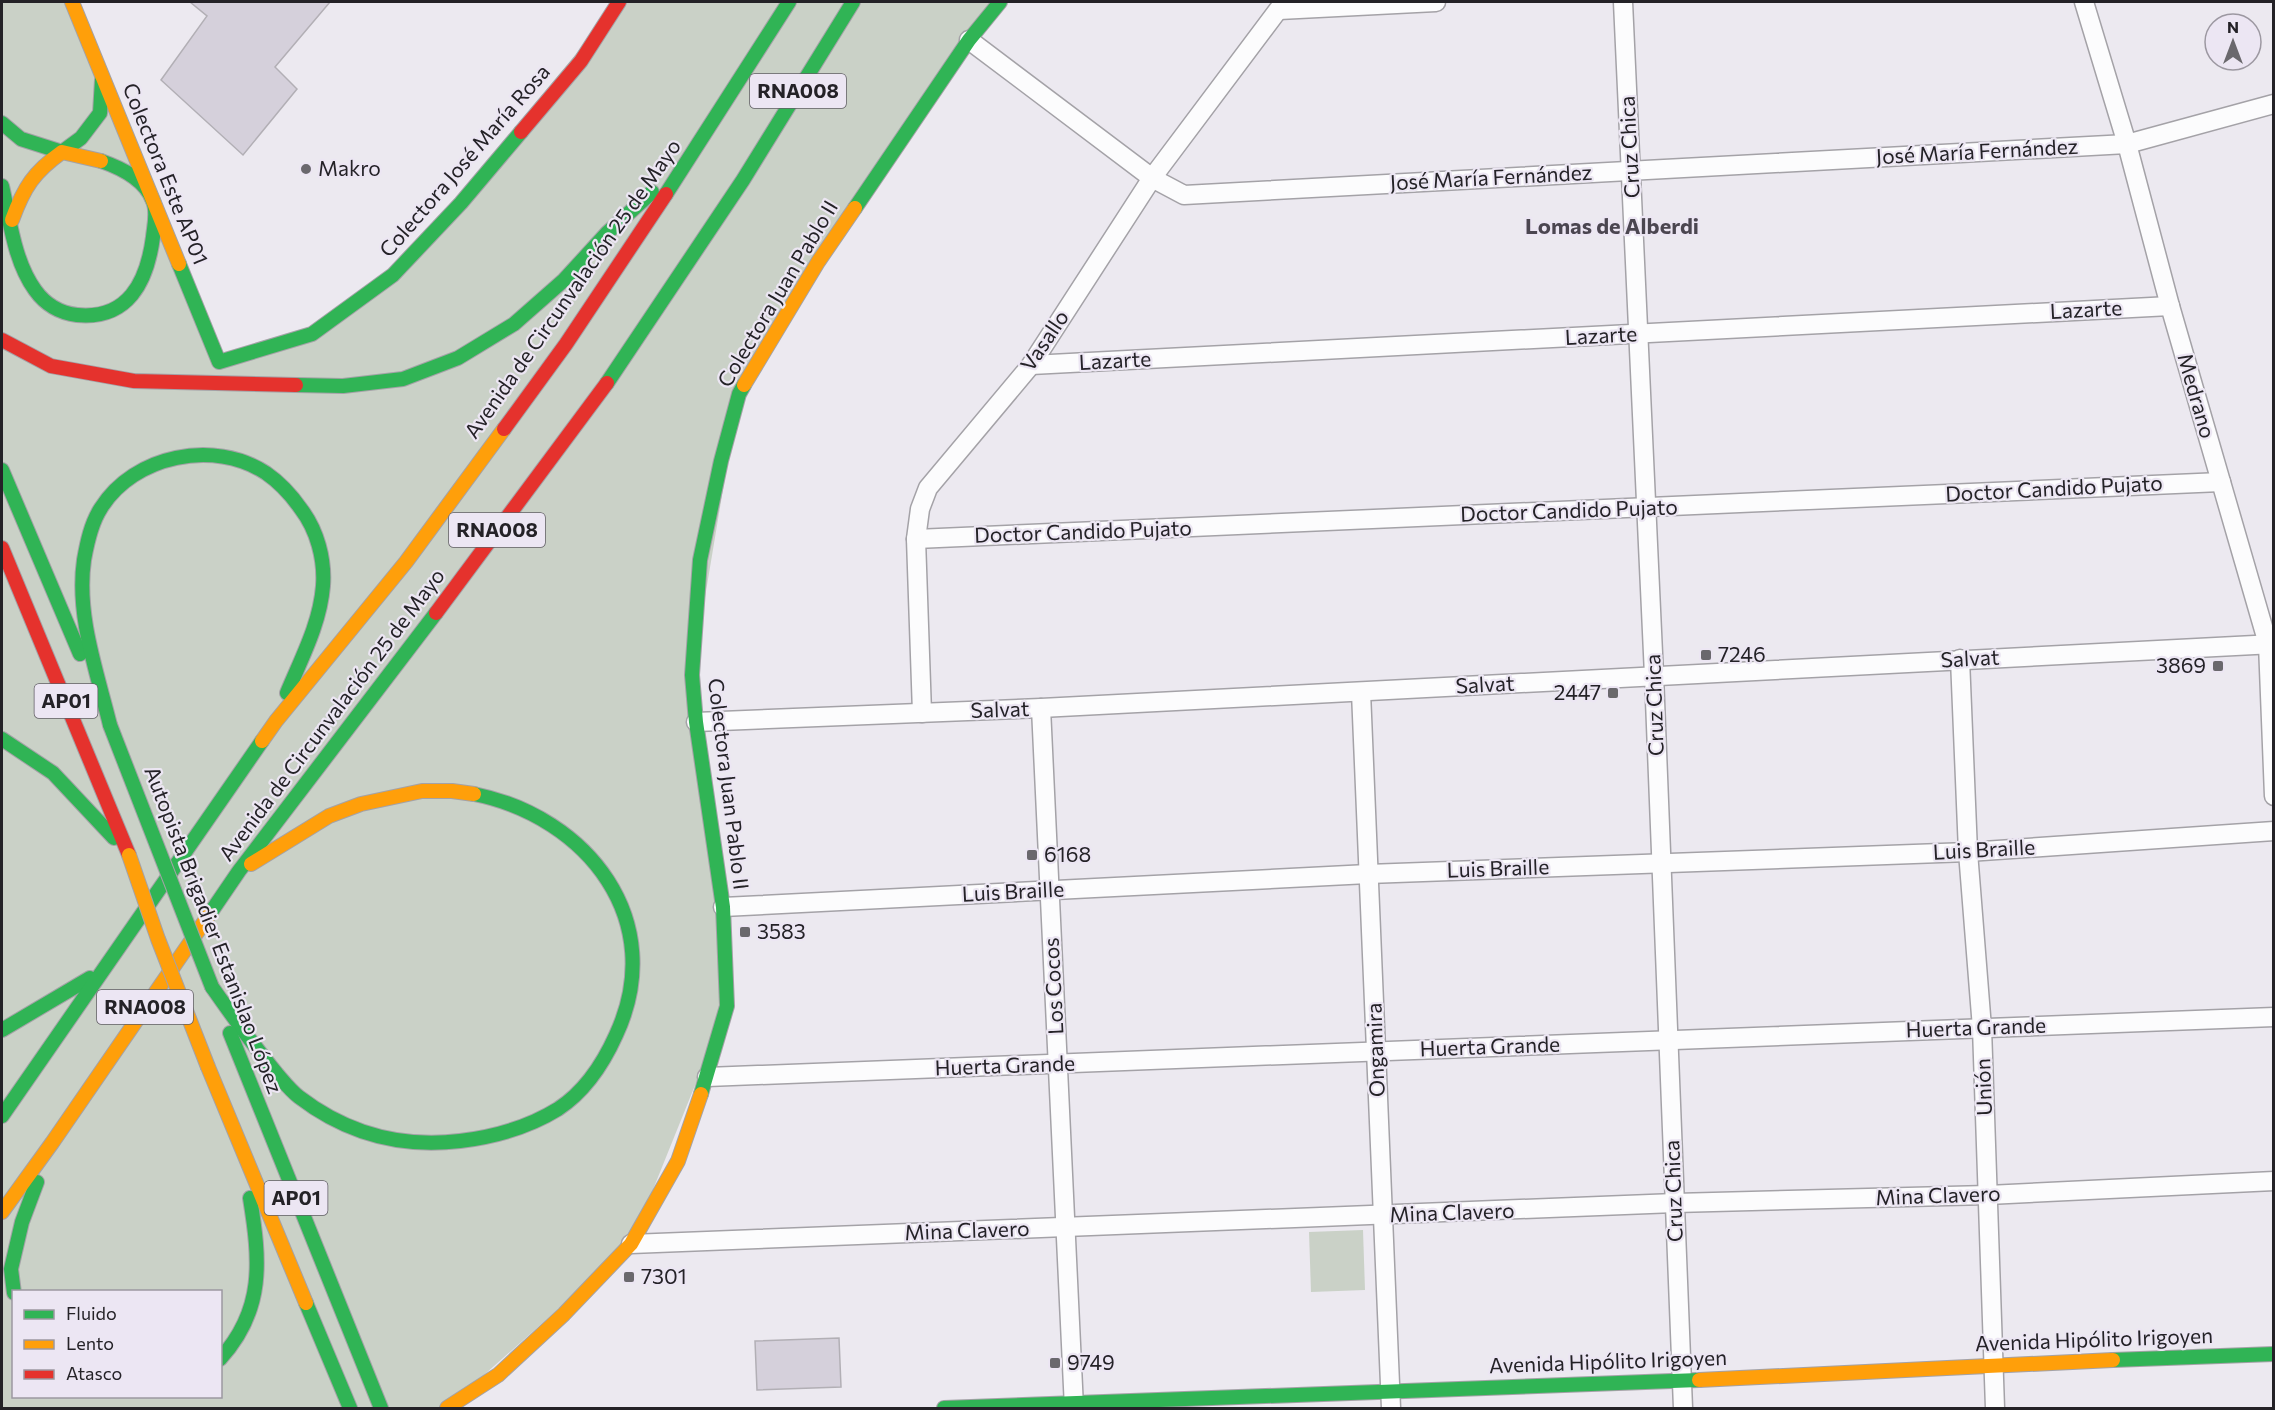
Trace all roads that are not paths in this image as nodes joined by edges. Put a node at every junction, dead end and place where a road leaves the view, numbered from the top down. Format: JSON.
{"nodes":[{"id":1,"x":72,"y":2,"type":"edge"},
{"id":2,"x":619,"y":2,"type":"edge"},
{"id":3,"x":789,"y":2,"type":"edge"},
{"id":4,"x":853,"y":2,"type":"edge"},
{"id":5,"x":1000,"y":2,"type":"edge"},
{"id":6,"x":1436,"y":2,"type":"edge"},
{"id":7,"x":1623,"y":2,"type":"edge"},
{"id":8,"x":2084,"y":2,"type":"edge"},
{"id":9,"x":1282,"y":6,"type":"edge"},
{"id":10,"x":969,"y":40,"type":"junction"},
{"id":11,"x":102,"y":74,"type":"junction"},
{"id":12,"x":2274,"y":104,"type":"edge"},
{"id":13,"x":2,"y":123,"type":"edge"},
{"id":14,"x":2127,"y":144,"type":"junction"},
{"id":15,"x":62,"y":152,"type":"junction"},
{"id":16,"x":689,"y":159,"type":"junction"},
{"id":17,"x":1631,"y":170,"type":"junction"},
{"id":18,"x":1152,"y":178,"type":"junction"},
{"id":19,"x":2,"y":186,"type":"edge"},
{"id":20,"x":153,"y":199,"type":"junction"},
{"id":21,"x":12,"y":220,"type":"junction"},
{"id":22,"x":2170,"y":306,"type":"junction"},
{"id":23,"x":1638,"y":333,"type":"junction"},
{"id":24,"x":2,"y":340,"type":"edge"},
{"id":25,"x":214,"y":364,"type":"joint"},
{"id":26,"x":1031,"y":365,"type":"junction"},
{"id":27,"x":187,"y":369,"type":"dead end"},
{"id":28,"x":134,"y":381,"type":"junction"},
{"id":29,"x":2,"y":470,"type":"edge"},
{"id":30,"x":2221,"y":482,"type":"junction"},
{"id":31,"x":1647,"y":508,"type":"junction"},
{"id":32,"x":916,"y":539,"type":"junction"},
{"id":33,"x":2,"y":548,"type":"edge"},
{"id":34,"x":2271,"y":644,"type":"edge"},
{"id":35,"x":1960,"y":659,"type":"junction"},
{"id":36,"x":1654,"y":675,"type":"junction"},
{"id":37,"x":1361,"y":692,"type":"junction"},
{"id":38,"x":1041,"y":708,"type":"junction"},
{"id":39,"x":922,"y":713,"type":"junction"},
{"id":40,"x":276,"y":721,"type":"junction"},
{"id":41,"x":696,"y":722,"type":"junction"},
{"id":42,"x":110,"y":725,"type":"junction"},
{"id":43,"x":2,"y":739,"type":"edge"},
{"id":44,"x":2274,"y":796,"type":"edge"},
{"id":45,"x":2274,"y":831,"type":"edge"},
{"id":46,"x":1968,"y":852,"type":"junction"},
{"id":47,"x":129,"y":855,"type":"junction"},
{"id":48,"x":1662,"y":864,"type":"junction"},
{"id":49,"x":238,"y":871,"type":"junction"},
{"id":50,"x":1368,"y":873,"type":"junction"},
{"id":51,"x":1050,"y":890,"type":"junction"},
{"id":52,"x":723,"y":907,"type":"junction"},
{"id":53,"x":102,"y":971,"type":"junction"},
{"id":54,"x":212,"y":987,"type":"junction"},
{"id":55,"x":2274,"y":1017,"type":"edge"},
{"id":56,"x":1982,"y":1028,"type":"junction"},
{"id":57,"x":2,"y":1030,"type":"edge"},
{"id":58,"x":1668,"y":1040,"type":"junction"},
{"id":59,"x":1376,"y":1052,"type":"junction"},
{"id":60,"x":1058,"y":1064,"type":"junction"},
{"id":61,"x":707,"y":1077,"type":"junction"},
{"id":62,"x":2,"y":1116,"type":"edge"},
{"id":63,"x":52,"y":1143,"type":"junction"},
{"id":64,"x":240,"y":1146,"type":"junction"},
{"id":65,"x":2274,"y":1181,"type":"edge"},
{"id":66,"x":1988,"y":1195,"type":"junction"},
{"id":67,"x":1675,"y":1203,"type":"junction"},
{"id":68,"x":2,"y":1212,"type":"edge"},
{"id":69,"x":1383,"y":1216,"type":"junction"},
{"id":70,"x":1065,"y":1228,"type":"junction"},
{"id":71,"x":631,"y":1244,"type":"junction"},
{"id":72,"x":14,"y":1290,"type":"edge"},
{"id":73,"x":2274,"y":1354,"type":"edge"},
{"id":74,"x":222,"y":1357,"type":"edge"},
{"id":75,"x":1993,"y":1365,"type":"junction"},
{"id":76,"x":498,"y":1375,"type":"junction"},
{"id":77,"x":1682,"y":1381,"type":"junction"},
{"id":78,"x":1390,"y":1399,"type":"edge"},
{"id":79,"x":482,"y":1400,"type":"dead end"},
{"id":80,"x":1074,"y":1406,"type":"edge"},
{"id":81,"x":350,"y":1408,"type":"edge"},
{"id":82,"x":381,"y":1408,"type":"edge"},
{"id":83,"x":447,"y":1408,"type":"edge"},
{"id":84,"x":944,"y":1408,"type":"edge"},
{"id":85,"x":1683,"y":1408,"type":"edge"},
{"id":86,"x":1995,"y":1408,"type":"edge"}],
"edges":[{"from":1,"to":11,"type":"main road","name":"Colectora Este AP01"},
{"from":2,"to":25,"type":"main road","name":"Colectora José María Rosa"},
{"from":3,"to":16,"type":"main road","name":"Avenida de Circunvalación 25 de Mayo","number":"RNA008"},
{"from":4,"to":49,"type":"main road","name":"Avenida de Circunvalación 25 de Mayo","number":"RNA008"},
{"from":5,"to":10,"type":"main road","name":"Colectora Juan Pablo II"},
{"from":6,"to":9,"type":"street"},
{"from":7,"to":17,"type":"street","name":"Cruz Chica"},
{"from":8,"to":14,"type":"street","name":"Medrano"},
{"from":9,"to":18,"type":"street","name":"Vasallo"},
{"from":10,"to":18,"type":"street","name":"José María Fernández"},
{"from":10,"to":41,"type":"main road","name":"Colectora Juan Pablo II"},
{"from":11,"to":15,"type":"main road"},
{"from":11,"to":20,"type":"main road","name":"Colectora Este AP01"},
{"from":12,"to":14,"type":"street","name":"José María Fernández"},
{"from":13,"to":15,"type":"main road"},
{"from":14,"to":17,"type":"street","name":"José María Fernández"},
{"from":14,"to":22,"type":"street","name":"Medrano"},
{"from":15,"to":20,"type":"main road"},
{"from":15,"to":21,"type":"main road"},
{"from":16,"to":28,"type":"main road"},
{"from":16,"to":40,"type":"main road","name":"Avenida de Circunvalación 25 de Mayo","number":"RNA008"},
{"from":17,"to":18,"type":"street","name":"José María Fernández"},
{"from":17,"to":23,"type":"street","name":"Cruz Chica"},
{"from":18,"to":26,"type":"street","name":"Vasallo"},
{"from":19,"to":21,"type":"main road"},
{"from":20,"to":21,"type":"main road"},
{"from":20,"to":25,"type":"main road","name":"Colectora Este AP01"},
{"from":22,"to":23,"type":"street","name":"Lazarte"},
{"from":22,"to":30,"type":"street","name":"Medrano"},
{"from":23,"to":26,"type":"street","name":"Lazarte"},
{"from":23,"to":31,"type":"street","name":"Cruz Chica"},
{"from":24,"to":28,"type":"main road"},
{"from":26,"to":32,"type":"street","name":"Vasallo"},
{"from":27,"to":28,"type":"main road"},
{"from":29,"to":42,"type":"main road","name":"Autopista Brigadier Estanislao López","number":"AP01"},
{"from":30,"to":31,"type":"street","name":"Doctor Candido Pujato"},
{"from":30,"to":34,"type":"street","name":"Medrano"},
{"from":31,"to":32,"type":"street","name":"Doctor Candido Pujato"},
{"from":31,"to":36,"type":"street","name":"Cruz Chica"},
{"from":32,"to":39,"type":"street","name":"Vasallo"},
{"from":33,"to":47,"type":"main road","number":"AP01"},
{"from":34,"to":35,"type":"street","name":"Salvat"},
{"from":34,"to":44,"type":"street","name":"Medrano"},
{"from":35,"to":36,"type":"street","name":"Salvat"},
{"from":35,"to":46,"type":"street","name":"Unión"},
{"from":36,"to":37,"type":"street","name":"Salvat"},
{"from":36,"to":48,"type":"street","name":"Cruz Chica"},
{"from":37,"to":38,"type":"street","name":"Salvat"},
{"from":37,"to":50,"type":"street","name":"Ongamira"},
{"from":38,"to":39,"type":"street","name":"Salvat"},
{"from":38,"to":51,"type":"street","name":"Los Cocos"},
{"from":39,"to":41,"type":"street","name":"Salvat"},
{"from":40,"to":42,"type":"main road"},
{"from":40,"to":53,"type":"main road","name":"Avenida de Circunvalación 25 de Mayo","number":"RNA008"},
{"from":41,"to":52,"type":"main road","name":"Colectora Juan Pablo II"},
{"from":42,"to":54,"type":"main road","name":"Autopista Brigadier Estanislao López","number":"AP01","bridge":true},
{"from":43,"to":47,"type":"main road"},
{"from":45,"to":46,"type":"street","name":"Luis Braille"},
{"from":46,"to":48,"type":"street","name":"Luis Braille"},
{"from":46,"to":56,"type":"street","name":"Unión"},
{"from":47,"to":64,"type":"main road","number":"AP01","bridge":true},
{"from":48,"to":50,"type":"street","name":"Luis Braille"},
{"from":48,"to":58,"type":"street","name":"Cruz Chica"},
{"from":49,"to":54,"type":"main road"},
{"from":49,"to":63,"type":"main road","name":"Avenida de Circunvalación 25 de Mayo","number":"RNA008"},
{"from":50,"to":51,"type":"street","name":"Luis Braille"},
{"from":50,"to":59,"type":"street","name":"Ongamira"},
{"from":51,"to":52,"type":"street","name":"Luis Braille"},
{"from":51,"to":60,"type":"street","name":"Los Cocos"},
{"from":52,"to":61,"type":"main road","name":"Colectora Juan Pablo II"},
{"from":53,"to":57,"type":"main road"},
{"from":53,"to":62,"type":"main road","name":"Avenida de Circunvalación 25 de Mayo","number":"RNA008"},
{"from":54,"to":82,"type":"main road","name":"Autopista Brigadier Estanislao López","number":"AP01"},
{"from":55,"to":56,"type":"street","name":"Huerta Grande"},
{"from":56,"to":58,"type":"street","name":"Huerta Grande"},
{"from":56,"to":66,"type":"street","name":"Unión"},
{"from":58,"to":59,"type":"street","name":"Huerta Grande"},
{"from":58,"to":67,"type":"street","name":"Cruz Chica"},
{"from":59,"to":60,"type":"street","name":"Huerta Grande"},
{"from":59,"to":69,"type":"street","name":"Ongamira"},
{"from":60,"to":61,"type":"street","name":"Huerta Grande"},
{"from":60,"to":70,"type":"street","name":"Los Cocos"},
{"from":61,"to":71,"type":"main road","name":"Colectora Juan Pablo II"},
{"from":63,"to":68,"type":"main road","name":"Avenida de Circunvalación 25 de Mayo","number":"RNA008"},
{"from":63,"to":72,"type":"main road"},
{"from":64,"to":74,"type":"main road"},
{"from":64,"to":81,"type":"main road","number":"AP01"},
{"from":65,"to":66,"type":"street","name":"Mina Clavero"},
{"from":66,"to":67,"type":"street","name":"Mina Clavero"},
{"from":66,"to":75,"type":"street","name":"Unión"},
{"from":67,"to":69,"type":"street","name":"Mina Clavero"},
{"from":67,"to":77,"type":"street","name":"Cruz Chica"},
{"from":69,"to":70,"type":"street","name":"Mina Clavero"},
{"from":69,"to":78,"type":"street","name":"Ongamira"},
{"from":70,"to":71,"type":"street","name":"Mina Clavero"},
{"from":70,"to":80,"type":"street","name":"Los Cocos"},
{"from":71,"to":76,"type":"main road","name":"Colectora Juan Pablo II"},
{"from":73,"to":75,"type":"main road","name":"Avenida Hipólito Irigoyen"},
{"from":75,"to":77,"type":"main road","name":"Avenida Hipólito Irigoyen"},
{"from":75,"to":86,"type":"street","name":"Unión"},
{"from":76,"to":79,"type":"main road"},
{"from":76,"to":83,"type":"main road","name":"Colectora Juan Pablo II"},
{"from":77,"to":78,"type":"main road","name":"Avenida Hipólito Irigoyen"},
{"from":77,"to":85,"type":"street","name":"Cruz Chica"},
{"from":78,"to":80,"type":"main road","name":"Avenida Hipólito Irigoyen"},
{"from":80,"to":84,"type":"main road","name":"Avenida Hipólito Irigoyen"}]}
